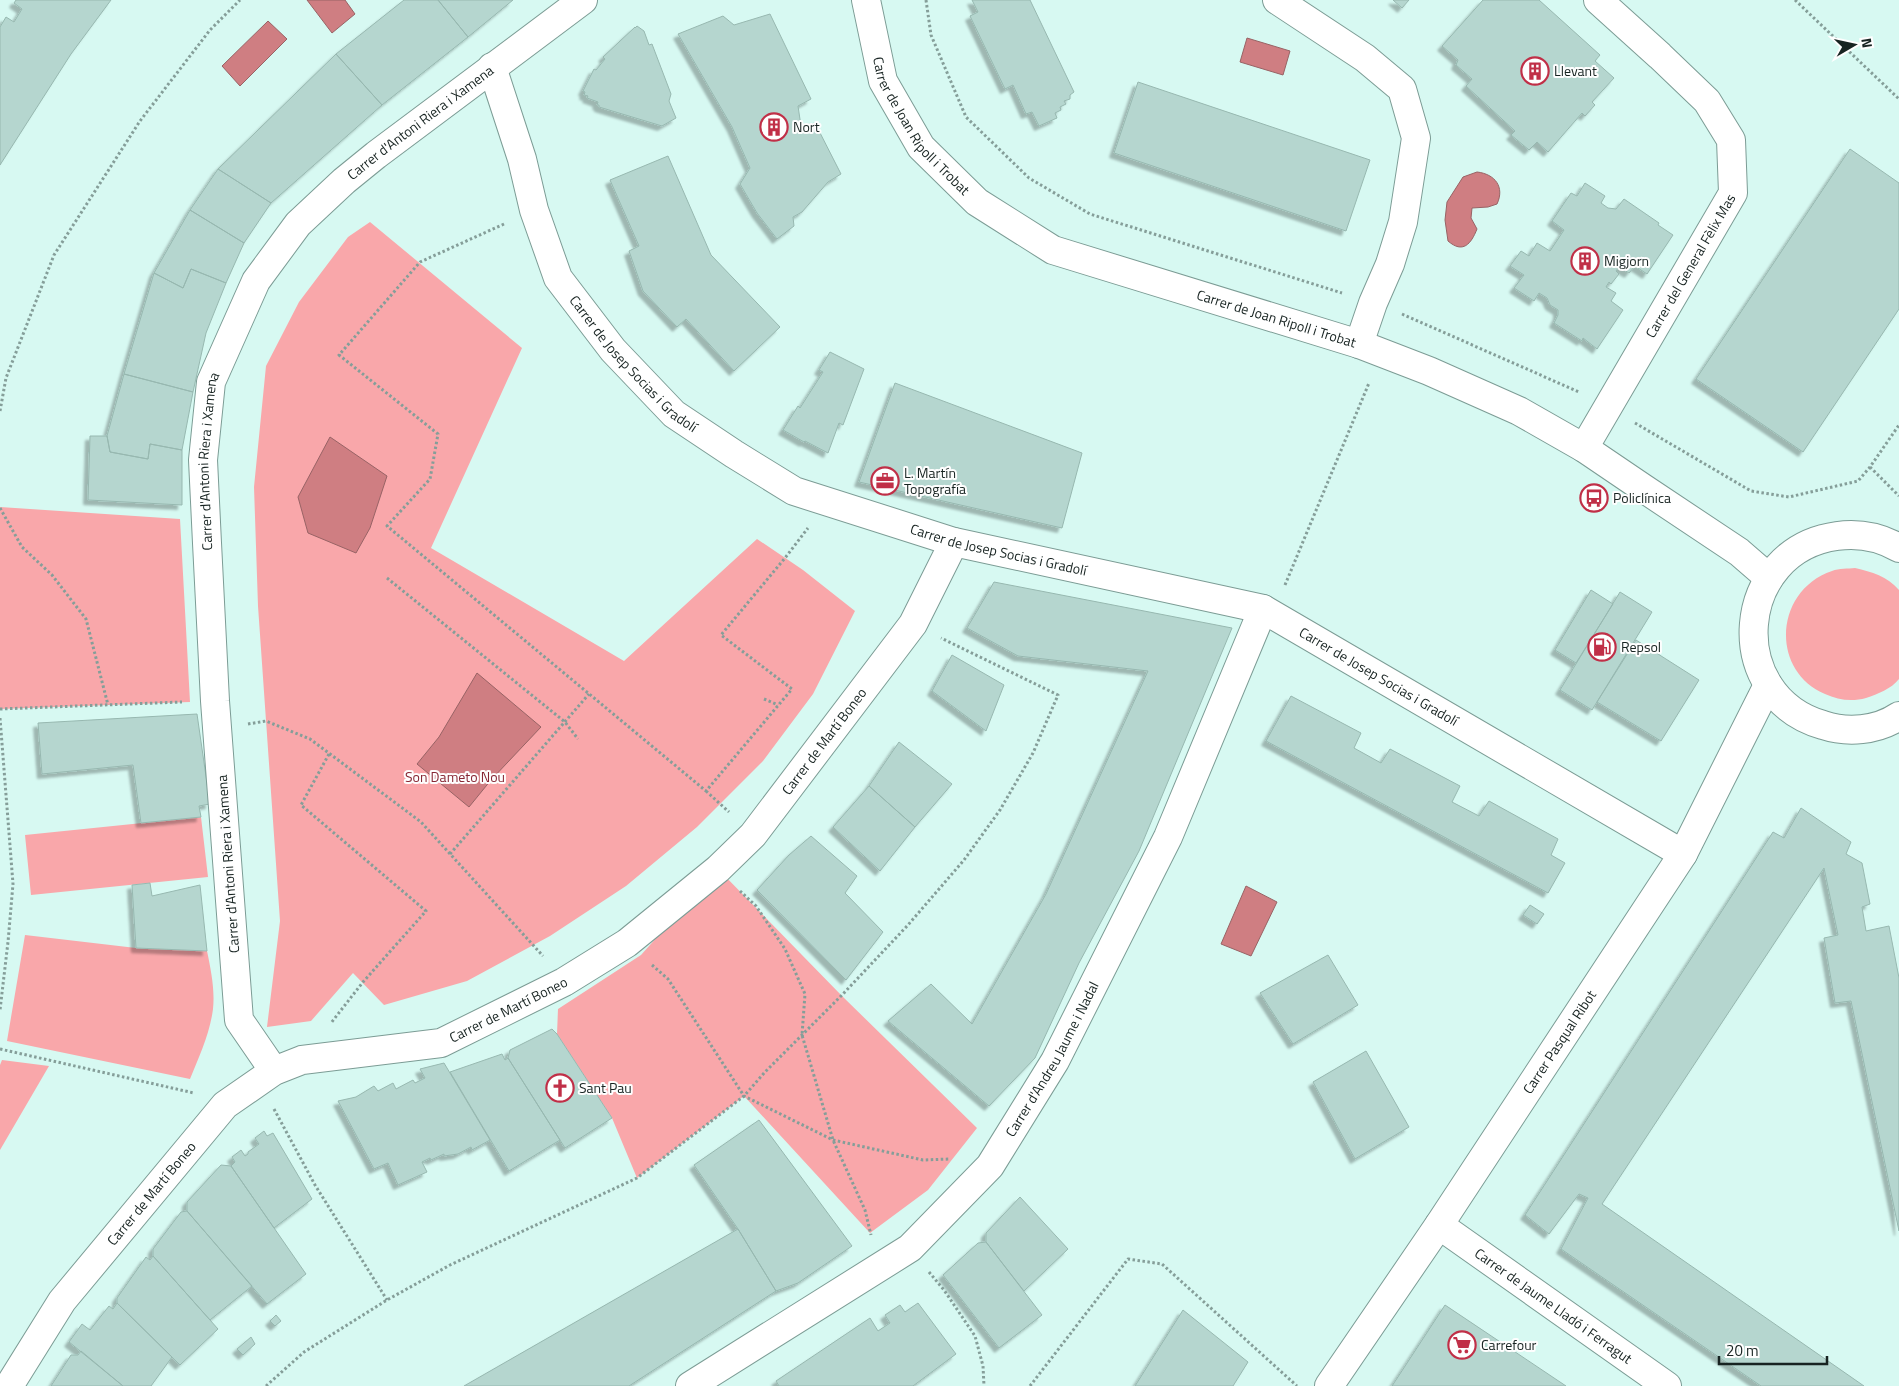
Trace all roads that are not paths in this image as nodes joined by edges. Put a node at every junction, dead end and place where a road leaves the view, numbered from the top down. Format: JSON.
{"nodes":[{"id":1,"x":583,"y":0,"type":"edge"},
{"id":2,"x":866,"y":0,"type":"edge"},
{"id":3,"x":1278,"y":0,"type":"edge"},
{"id":4,"x":1598,"y":0,"type":"edge"},
{"id":5,"x":492,"y":67,"type":"junction"},
{"id":6,"x":1370,"y":348,"type":"junction"},
{"id":7,"x":1584,"y":448,"type":"junction"},
{"id":8,"x":1895,"y":539,"type":"edge"},
{"id":9,"x":954,"y":542,"type":"junction"},
{"id":10,"x":1768,"y":578,"type":"junction"},
{"id":11,"x":1263,"y":609,"type":"junction"},
{"id":12,"x":1768,"y":685,"type":"junction"},
{"id":13,"x":1896,"y":726,"type":"edge"},
{"id":14,"x":1683,"y":854,"type":"junction"},
{"id":15,"x":267,"y":1076,"type":"junction"},
{"id":16,"x":1440,"y":1225,"type":"junction"},
{"id":17,"x":9,"y":1386,"type":"edge"},
{"id":18,"x":690,"y":1386,"type":"edge"},
{"id":19,"x":1329,"y":1386,"type":"edge"},
{"id":20,"x":1667,"y":1386,"type":"edge"}],
"edges":[{"from":1,"to":5,"type":"street","name":"Carrer d'Antoni Riera i Xamena"},
{"from":2,"to":6,"type":"street","name":"Carrer de Joan Ripoll i Trobat"},
{"from":3,"to":6,"type":"street"},
{"from":4,"to":7,"type":"street","name":"Carrer del General Fèlix Mas"},
{"from":5,"to":9,"type":"street","name":"Carrer de Josep Socias i Gradolí"},
{"from":5,"to":15,"type":"street","name":"Carrer d'Antoni Riera i Xamena"},
{"from":6,"to":7,"type":"street","name":"Carrer de Joan Ripoll i Trobat"},
{"from":7,"to":10,"type":"street","name":"Carrer de Joan Ripoll i Trobat"},
{"from":8,"to":10,"type":"street"},
{"from":9,"to":11,"type":"street","name":"Carrer de Josep Socias i Gradolí"},
{"from":9,"to":15,"type":"street","name":"Carrer de Martí Boneo"},
{"from":10,"to":12,"type":"street"},
{"from":11,"to":14,"type":"street","name":"Carrer de Josep Socias i Gradolí"},
{"from":11,"to":18,"type":"street","name":"Carrer d'Andreu Jaume i Nadal"},
{"from":12,"to":13,"type":"street"},
{"from":12,"to":14,"type":"street","name":"Carrer Pasqual Ribot"},
{"from":14,"to":16,"type":"street","name":"Carrer Pasqual Ribot"},
{"from":15,"to":17,"type":"street","name":"Carrer de Martí Boneo"},
{"from":16,"to":19,"type":"street","name":"Carrer Pasqual Ribot"},
{"from":16,"to":20,"type":"street","name":"Carrer de Jaume Lladó i Ferragut"}]}
